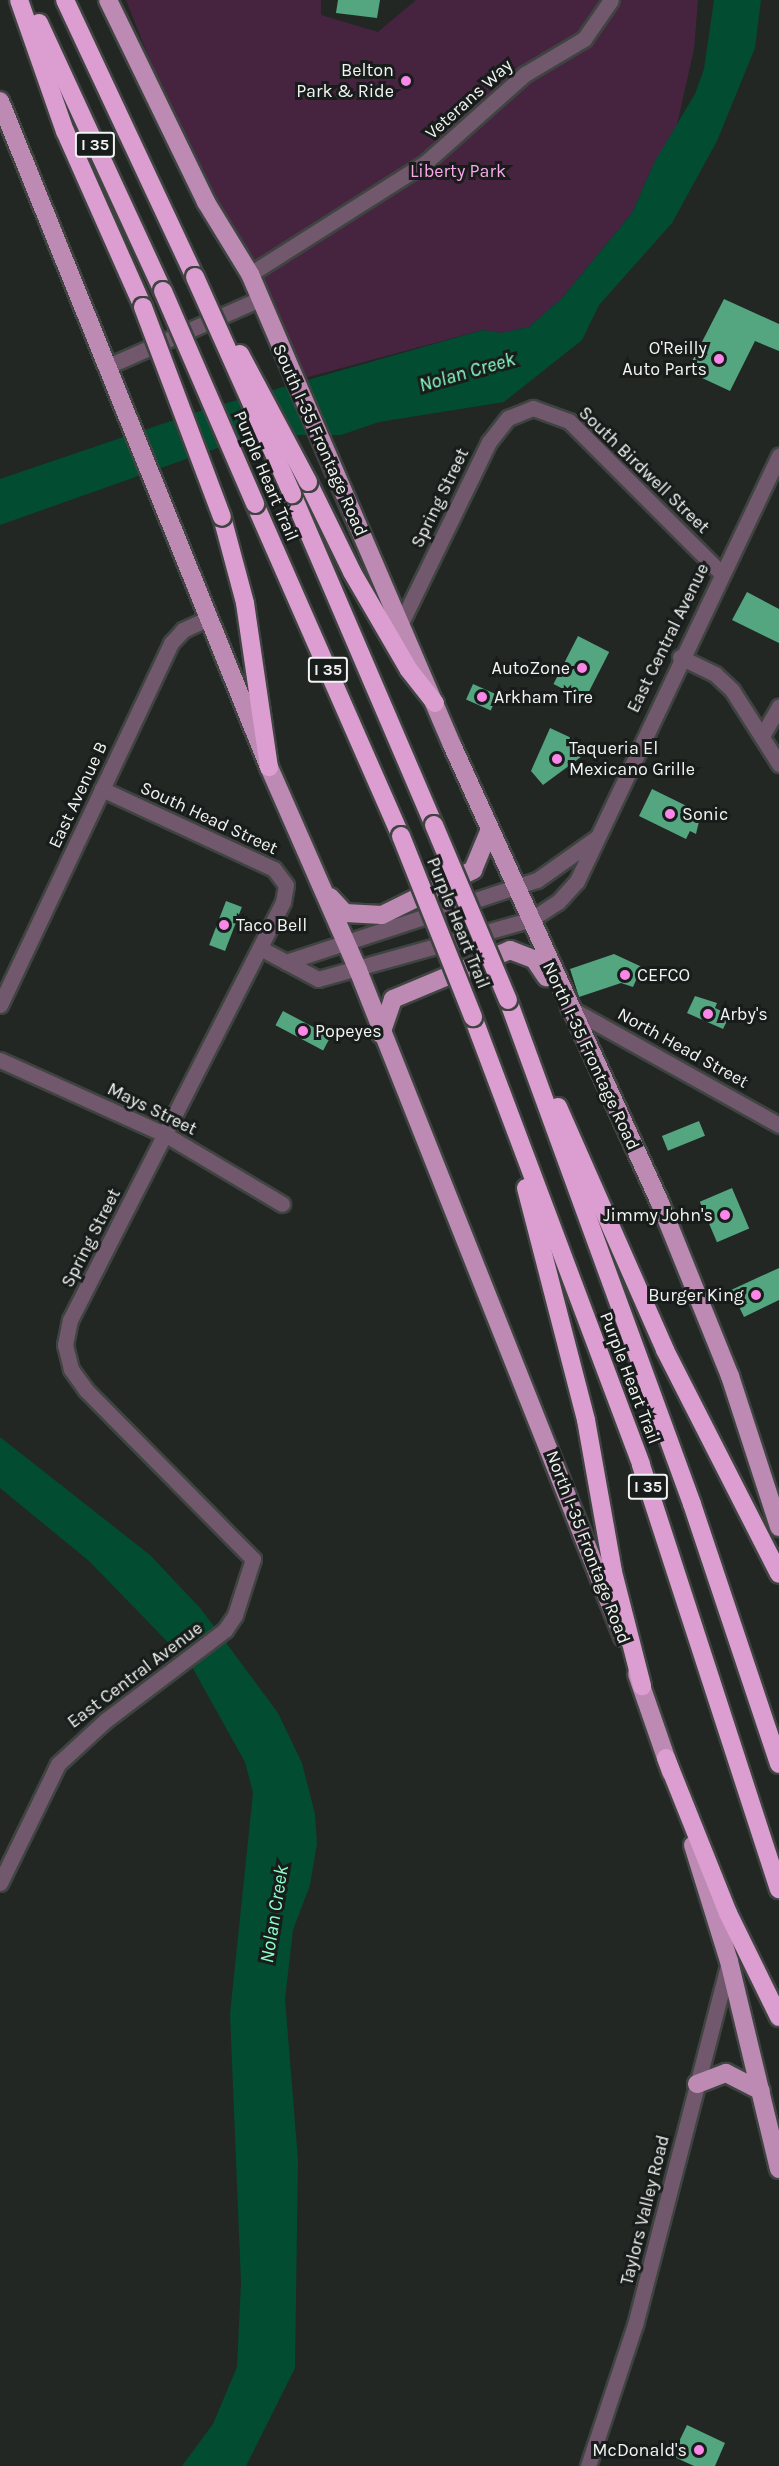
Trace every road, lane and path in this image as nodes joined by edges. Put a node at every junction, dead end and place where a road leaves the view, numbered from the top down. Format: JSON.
{"nodes":[{"id":1,"x":19,"y":0,"type":"edge"},
{"id":2,"x":28,"y":0,"type":"edge"},
{"id":3,"x":65,"y":0,"type":"edge"},
{"id":4,"x":108,"y":0,"type":"edge"},
{"id":5,"x":611,"y":0,"type":"edge"},
{"id":6,"x":0,"y":101,"type":"edge"},
{"id":7,"x":250,"y":274,"type":"junction"},
{"id":8,"x":197,"y":283,"type":"junction"},
{"id":9,"x":260,"y":299,"type":"junction"},
{"id":10,"x":108,"y":366,"type":"junction"},
{"id":11,"x":533,"y":408,"type":"joint"},
{"id":12,"x":777,"y":463,"type":"edge"},
{"id":13,"x":721,"y":573,"type":"junction"},
{"id":14,"x":209,"y":618,"type":"junction"},
{"id":15,"x":400,"y":623,"type":"junction"},
{"id":16,"x":680,"y":657,"type":"junction"},
{"id":17,"x":435,"y":703,"type":"junction"},
{"id":18,"x":779,"y":707,"type":"edge"},
{"id":19,"x":762,"y":736,"type":"junction"},
{"id":20,"x":779,"y":764,"type":"edge"},
{"id":21,"x":269,"y":767,"type":"junction"},
{"id":22,"x":102,"y":789,"type":"junction"},
{"id":23,"x":490,"y":829,"type":"junction"},
{"id":24,"x":595,"y":839,"type":"junction"},
{"id":25,"x":308,"y":859,"type":"junction"},
{"id":26,"x":515,"y":888,"type":"junction"},
{"id":27,"x":285,"y":893,"type":"joint"},
{"id":28,"x":530,"y":920,"type":"junction"},
{"id":29,"x":346,"y":942,"type":"junction"},
{"id":30,"x":260,"y":948,"type":"junction"},
{"id":31,"x":286,"y":962,"type":"junction"},
{"id":32,"x":357,"y":970,"type":"junction"},
{"id":33,"x":0,"y":1005,"type":"edge"},
{"id":34,"x":568,"y":1007,"type":"junction"},
{"id":35,"x":381,"y":1034,"type":"junction"},
{"id":36,"x":530,"y":1057,"type":"junction"},
{"id":37,"x":0,"y":1060,"type":"edge"},
{"id":38,"x":501,"y":1090,"type":"junction"},
{"id":39,"x":779,"y":1125,"type":"edge"},
{"id":40,"x":166,"y":1135,"type":"junction"},
{"id":41,"x":282,"y":1204,"type":"dead end"},
{"id":42,"x":779,"y":1527,"type":"edge"},
{"id":43,"x":253,"y":1559,"type":"joint"},
{"id":44,"x":779,"y":1574,"type":"edge"},
{"id":45,"x":642,"y":1686,"type":"junction"},
{"id":46,"x":666,"y":1758,"type":"junction"},
{"id":47,"x":779,"y":1764,"type":"edge"},
{"id":48,"x":0,"y":1883,"type":"edge"},
{"id":49,"x":779,"y":1889,"type":"edge"},
{"id":50,"x":729,"y":1961,"type":"junction"},
{"id":51,"x":779,"y":2017,"type":"edge"},
{"id":52,"x":697,"y":2084,"type":"junction"},
{"id":53,"x":761,"y":2091,"type":"junction"},
{"id":54,"x":779,"y":2169,"type":"edge"},
{"id":55,"x":588,"y":2466,"type":"edge"}],
"edges":[{"from":1,"to":21,"type":"highway","bridge":true},
{"from":2,"to":38,"type":"highway","name":"Purple Heart Trail","number":"I 35","bridge":true},
{"from":3,"to":8,"type":"highway","name":"Purple Heart Trail","number":"I 35"},
{"from":4,"to":7,"type":"main road","name":"South I-35 Frontage Road"},
{"from":5,"to":7,"type":"street","name":"Veterans Way"},
{"from":6,"to":10,"type":"main road"},
{"from":7,"to":9,"type":"main road","name":"South I-35 Frontage Road"},
{"from":8,"to":17,"type":"highway","bridge":true},
{"from":8,"to":36,"type":"highway","name":"Purple Heart Trail","number":"I 35","bridge":true},
{"from":9,"to":10,"type":"street"},
{"from":9,"to":15,"type":"main road","name":"South I-35 Frontage Road"},
{"from":10,"to":14,"type":"main road"},
{"from":11,"to":13,"type":"street","name":"South Birdwell Street"},
{"from":11,"to":15,"type":"street","name":"Spring Street"},
{"from":12,"to":13,"type":"street","name":"East Central Avenue"},
{"from":13,"to":16,"type":"street","name":"East Central Avenue"},
{"from":14,"to":21,"type":"main road"},
{"from":14,"to":22,"type":"street","name":"East Avenue B"},
{"from":15,"to":17,"type":"main road","name":"South I-35 Frontage Road"},
{"from":16,"to":19,"type":"street"},
{"from":16,"to":24,"type":"street","name":"East Central Avenue"},
{"from":17,"to":23,"type":"main road","name":"South I-35 Frontage Road"},
{"from":18,"to":19,"type":"street"},
{"from":19,"to":20,"type":"street"},
{"from":21,"to":25,"type":"main road"},
{"from":22,"to":27,"type":"street","name":"South Head Street"},
{"from":22,"to":33,"type":"street","name":"East Avenue B"},
{"from":23,"to":25,"type":"main road"},
{"from":23,"to":26,"type":"main road","name":"South I-35 Frontage Road"},
{"from":24,"to":26,"type":"street","name":"East Central Avenue"},
{"from":24,"to":28,"type":"street","name":"East Central Avenue"},
{"from":25,"to":29,"type":"main road"},
{"from":26,"to":28,"type":"main road","name":"North I-35 Frontage Road"},
{"from":26,"to":29,"type":"street","name":"East Central Avenue"},
{"from":27,"to":30,"type":"street","name":"Spring Street"},
{"from":28,"to":32,"type":"street","name":"East Central Avenue"},
{"from":28,"to":34,"type":"main road","name":"North I-35 Frontage Road"},
{"from":29,"to":31,"type":"street","name":"East Central Avenue"},
{"from":29,"to":32,"type":"main road","name":"North I-35 Frontage Road"},
{"from":30,"to":31,"type":"street","name":"East Central Avenue"},
{"from":30,"to":40,"type":"street","name":"Spring Street"},
{"from":31,"to":32,"type":"street","name":"East Central Avenue"},
{"from":32,"to":35,"type":"main road","name":"North I-35 Frontage Road"},
{"from":34,"to":35,"type":"main road"},
{"from":34,"to":39,"type":"street","name":"North Head Street"},
{"from":34,"to":42,"type":"main road","name":"North I-35 Frontage Road"},
{"from":35,"to":45,"type":"main road","name":"North I-35 Frontage Road"},
{"from":36,"to":44,"type":"highway"},
{"from":36,"to":47,"type":"highway","name":"Purple Heart Trail","number":"I 35"},
{"from":37,"to":40,"type":"street","name":"Mays Street"},
{"from":38,"to":45,"type":"highway"},
{"from":38,"to":49,"type":"highway","name":"Purple Heart Trail","number":"I 35"},
{"from":40,"to":41,"type":"street","name":"Mays Street"},
{"from":40,"to":43,"type":"street","name":"Spring Street"},
{"from":43,"to":48,"type":"street","name":"East Central Avenue"},
{"from":45,"to":46,"type":"main road","name":"North I-35 Frontage Road"},
{"from":46,"to":50,"type":"main road","name":"North I-35 Frontage Road"},
{"from":46,"to":51,"type":"highway"},
{"from":50,"to":52,"type":"street","name":"Taylors Valley Road"},
{"from":50,"to":53,"type":"main road","name":"North I-35 Frontage Road"},
{"from":52,"to":53,"type":"main road"},
{"from":52,"to":55,"type":"street","name":"Taylors Valley Road"},
{"from":53,"to":54,"type":"main road","name":"North I-35 Frontage Road"}]}
